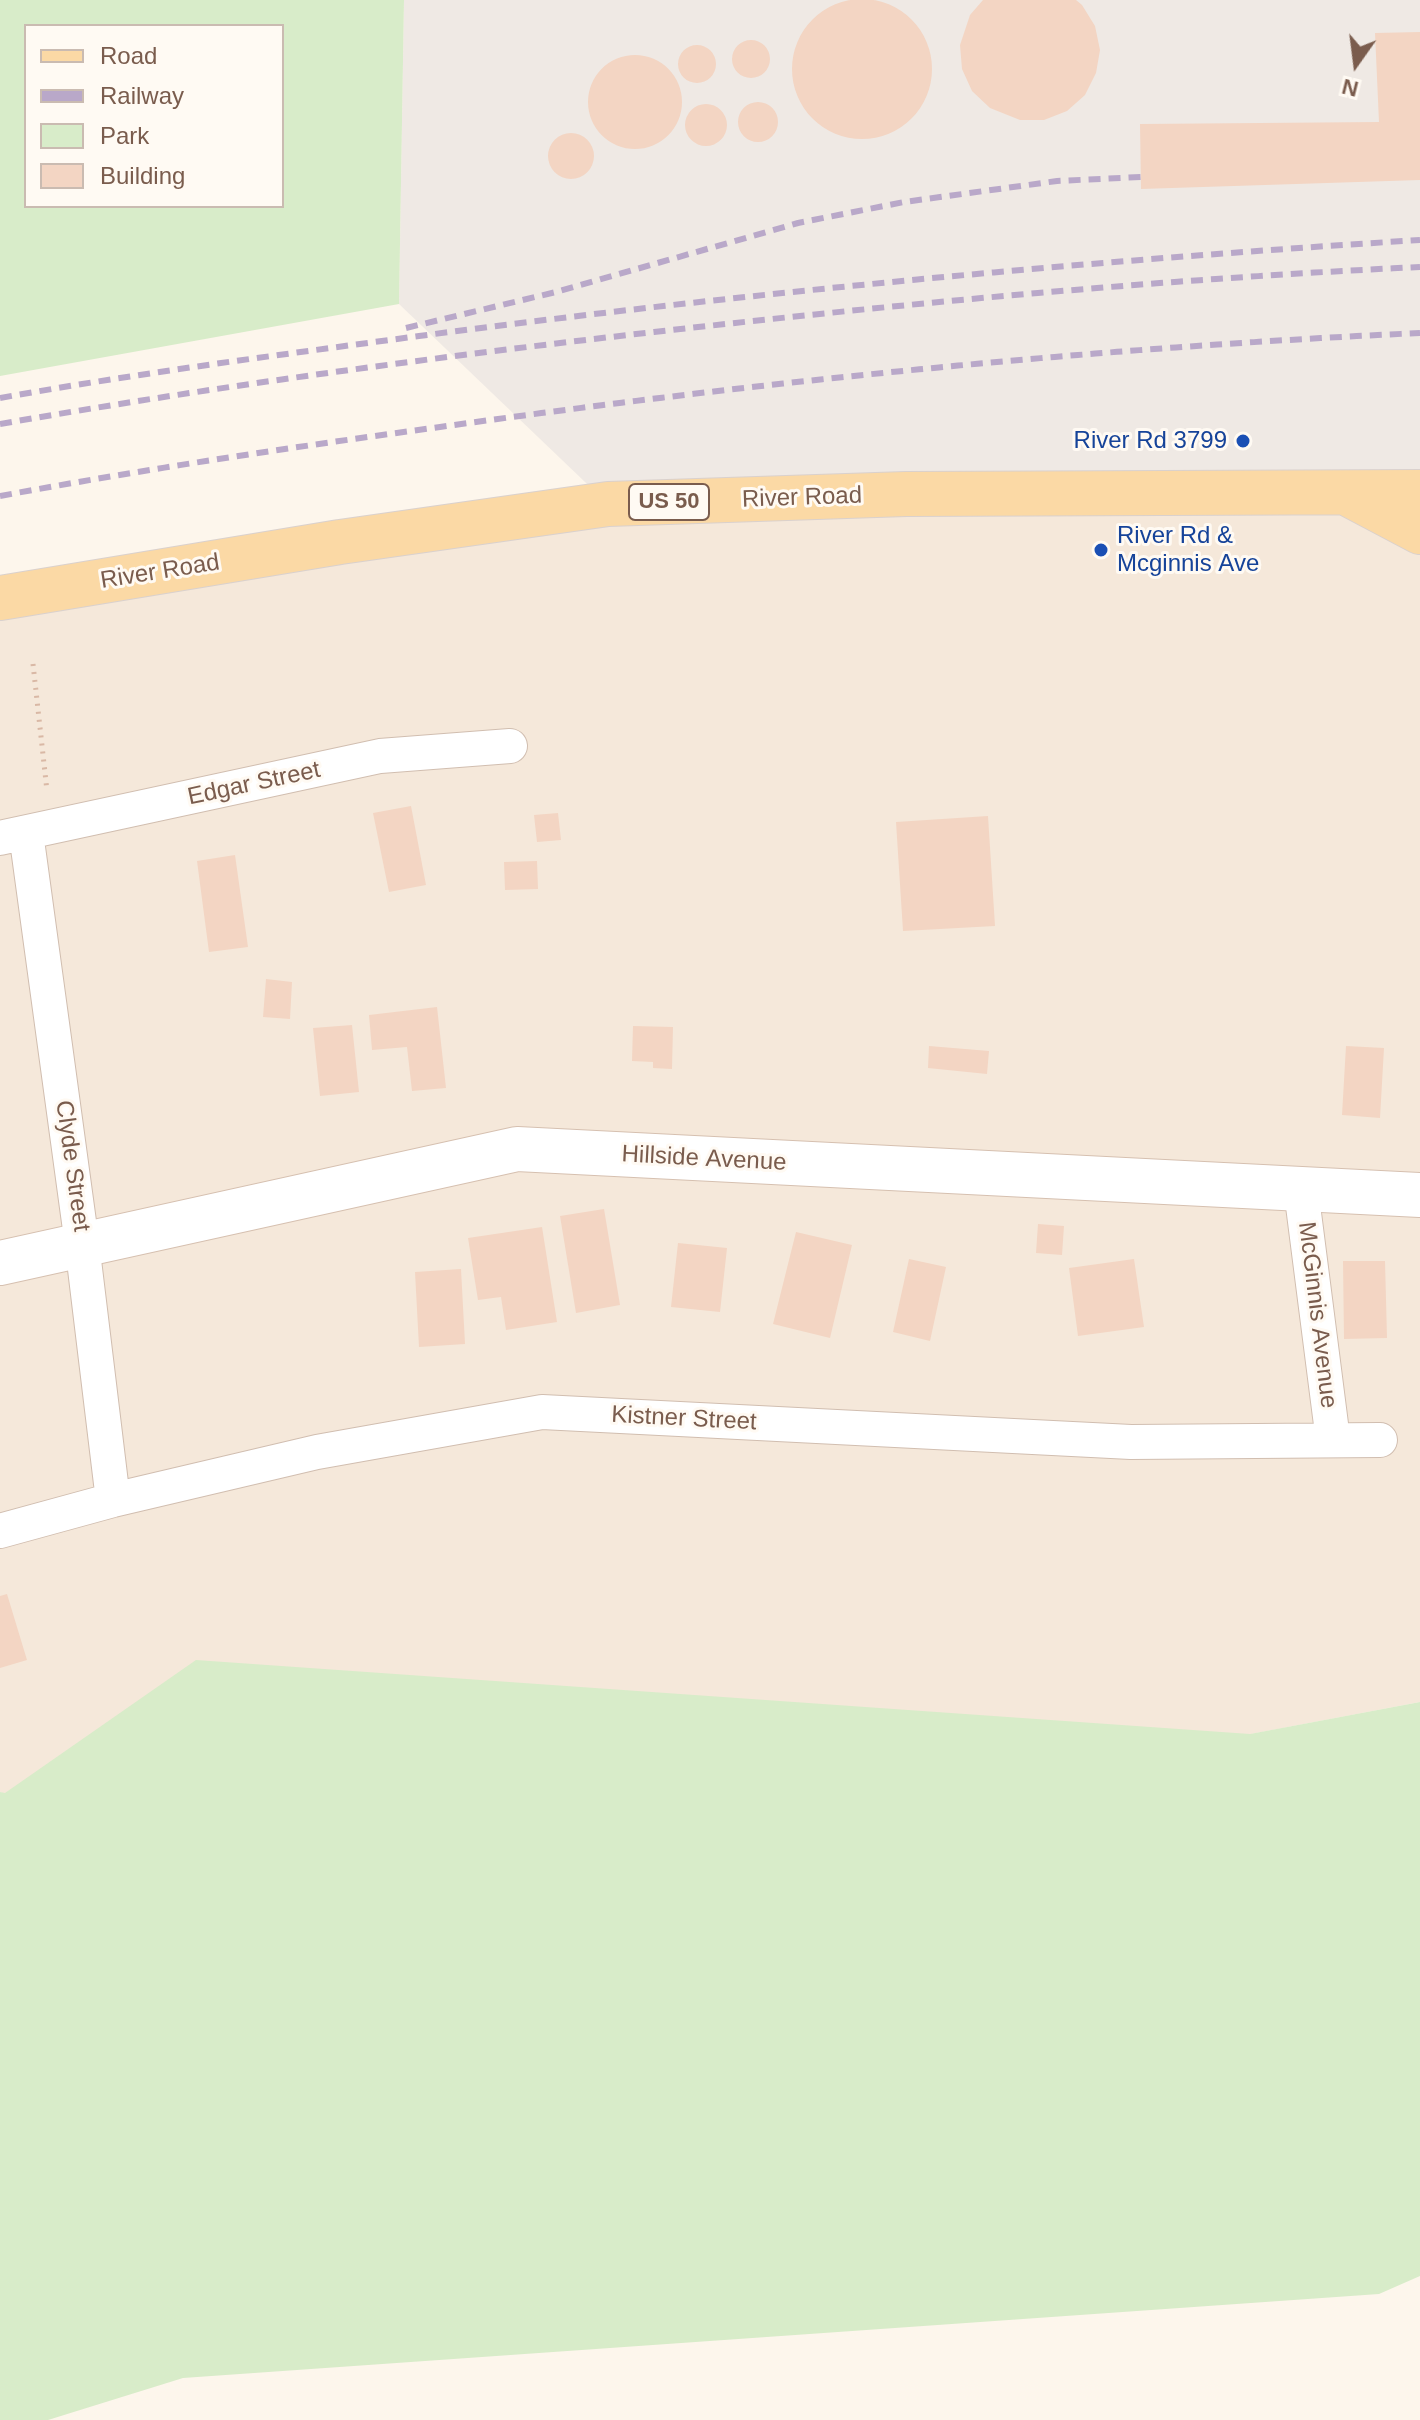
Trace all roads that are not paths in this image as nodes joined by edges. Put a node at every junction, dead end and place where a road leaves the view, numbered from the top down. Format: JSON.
{"nodes":[{"id":1,"x":1344,"y":492,"type":"junction"},
{"id":2,"x":1420,"y":492,"type":"edge"},
{"id":3,"x":1420,"y":532,"type":"edge"},
{"id":4,"x":0,"y":598,"type":"edge"},
{"id":5,"x":510,"y":746,"type":"dead end"},
{"id":6,"x":13,"y":836,"type":"edge"},
{"id":7,"x":1301,"y":1190,"type":"junction"},
{"id":8,"x":1420,"y":1195,"type":"edge"},
{"id":9,"x":82,"y":1244,"type":"junction"},
{"id":10,"x":0,"y":1263,"type":"edge"},
{"id":11,"x":1333,"y":1440,"type":"junction"},
{"id":12,"x":1380,"y":1440,"type":"dead end"},
{"id":13,"x":113,"y":1500,"type":"junction"},
{"id":14,"x":0,"y":1531,"type":"edge"}],
"edges":[{"from":1,"to":2,"type":"main road","name":"River Road","number":"US 50"},
{"from":1,"to":3,"type":"main road"},
{"from":1,"to":4,"type":"main road","name":"River Road","number":"US 50"},
{"from":5,"to":6,"type":"street","name":"Edgar Street"},
{"from":6,"to":9,"type":"street","name":"Clyde Street"},
{"from":7,"to":8,"type":"street","name":"Hillside Avenue"},
{"from":7,"to":9,"type":"street","name":"Hillside Avenue"},
{"from":7,"to":11,"type":"street","name":"McGinnis Avenue"},
{"from":9,"to":10,"type":"street","name":"Hillside Avenue"},
{"from":9,"to":13,"type":"street","name":"Clyde Street"},
{"from":11,"to":12,"type":"street","name":"Kistner Street"},
{"from":11,"to":13,"type":"street","name":"Kistner Street"},
{"from":13,"to":14,"type":"street","name":"Kistner Street"}]}
